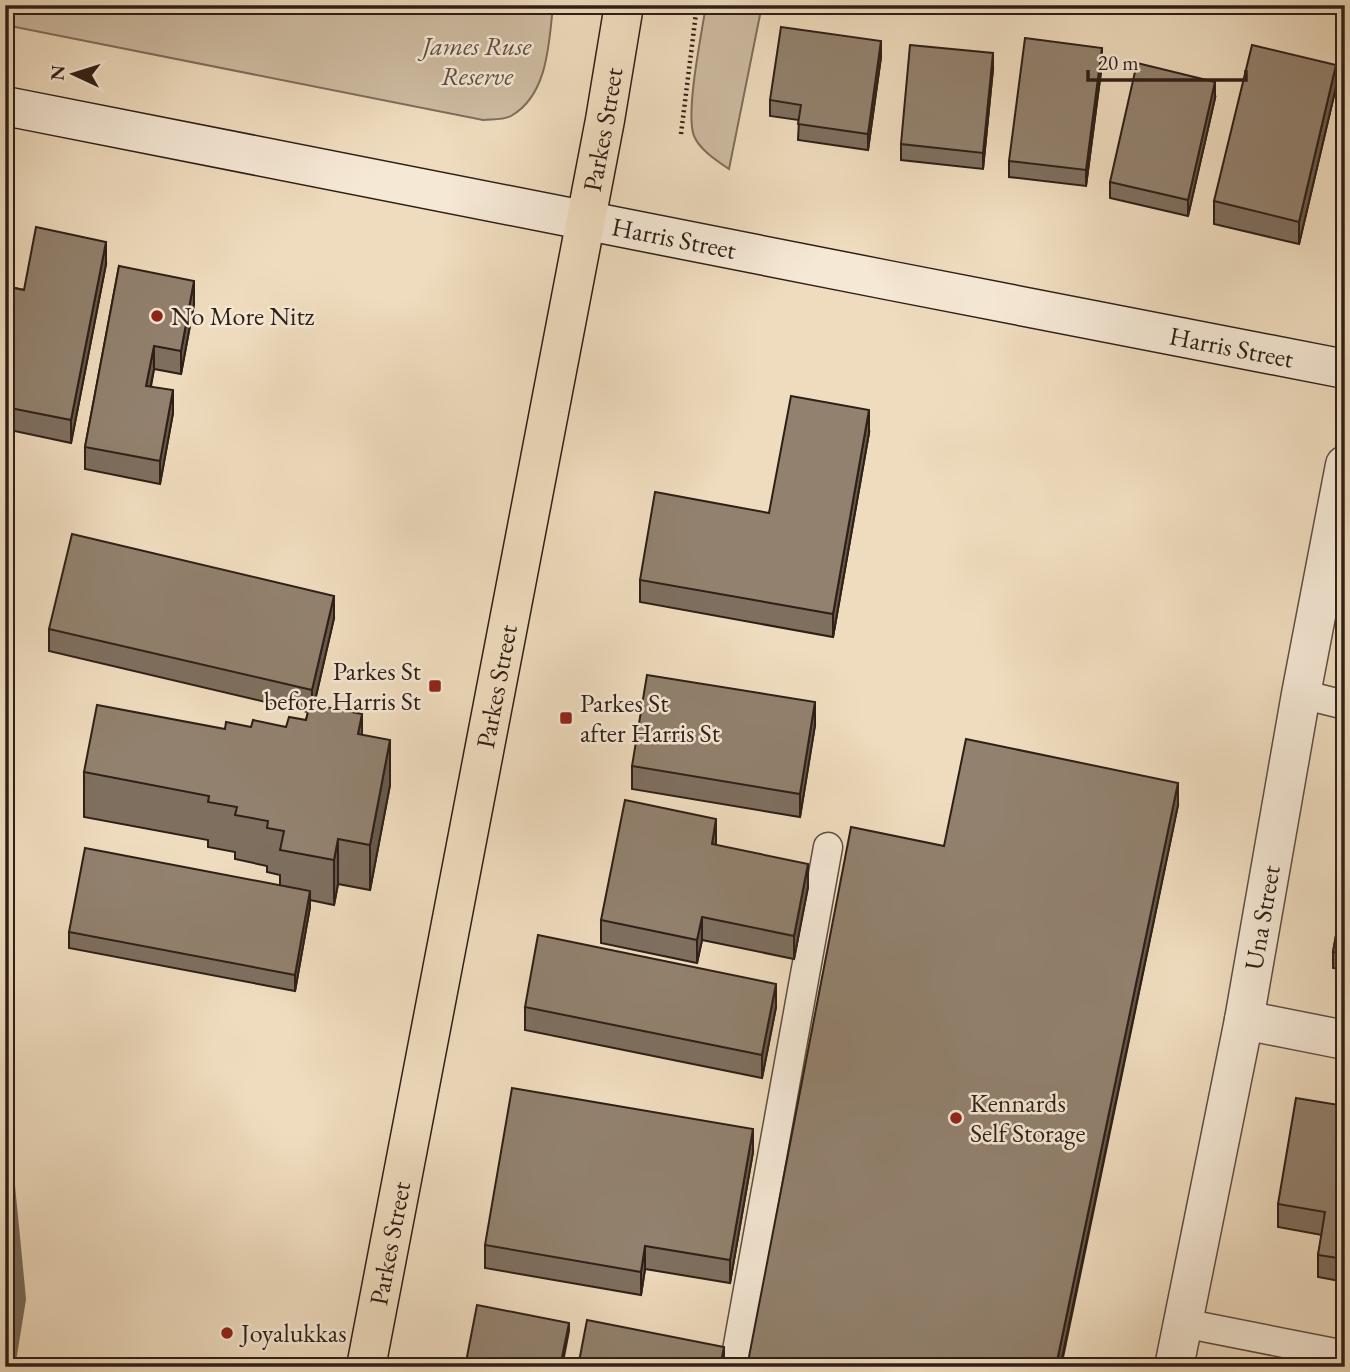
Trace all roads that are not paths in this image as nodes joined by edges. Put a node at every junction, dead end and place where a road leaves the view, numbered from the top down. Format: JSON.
{"nodes":[{"id":1,"x":624,"y":5,"type":"edge"},
{"id":2,"x":5,"y":106,"type":"edge"},
{"id":3,"x":586,"y":220,"type":"junction"},
{"id":4,"x":1345,"y":369,"type":"edge"},
{"id":5,"x":1345,"y":465,"type":"edge"},
{"id":6,"x":1301,"y":694,"type":"junction"},
{"id":7,"x":1345,"y":705,"type":"edge"},
{"id":8,"x":828,"y":847,"type":"dead end"},
{"id":9,"x":1244,"y":1020,"type":"junction"},
{"id":10,"x":1345,"y":1040,"type":"edge"},
{"id":11,"x":1183,"y":1323,"type":"junction"},
{"id":12,"x":1345,"y":1355,"type":"edge"},
{"id":13,"x":366,"y":1367,"type":"edge"},
{"id":14,"x":734,"y":1367,"type":"edge"},
{"id":15,"x":1174,"y":1367,"type":"edge"}],
"edges":[{"from":1,"to":3,"type":"main road","name":"Parkes Street"},
{"from":2,"to":3,"type":"main road","name":"Harris Street"},
{"from":3,"to":4,"type":"main road","name":"Harris Street"},
{"from":3,"to":13,"type":"main road","name":"Parkes Street"},
{"from":5,"to":6,"type":"main road","name":"Una Street"},
{"from":6,"to":7,"type":"lane"},
{"from":6,"to":9,"type":"main road","name":"Una Street"},
{"from":8,"to":14,"type":"lane"},
{"from":9,"to":10,"type":"main road"},
{"from":9,"to":11,"type":"main road","name":"Una Street"},
{"from":11,"to":12,"type":"lane"},
{"from":11,"to":15,"type":"main road","name":"Una Street"}]}
